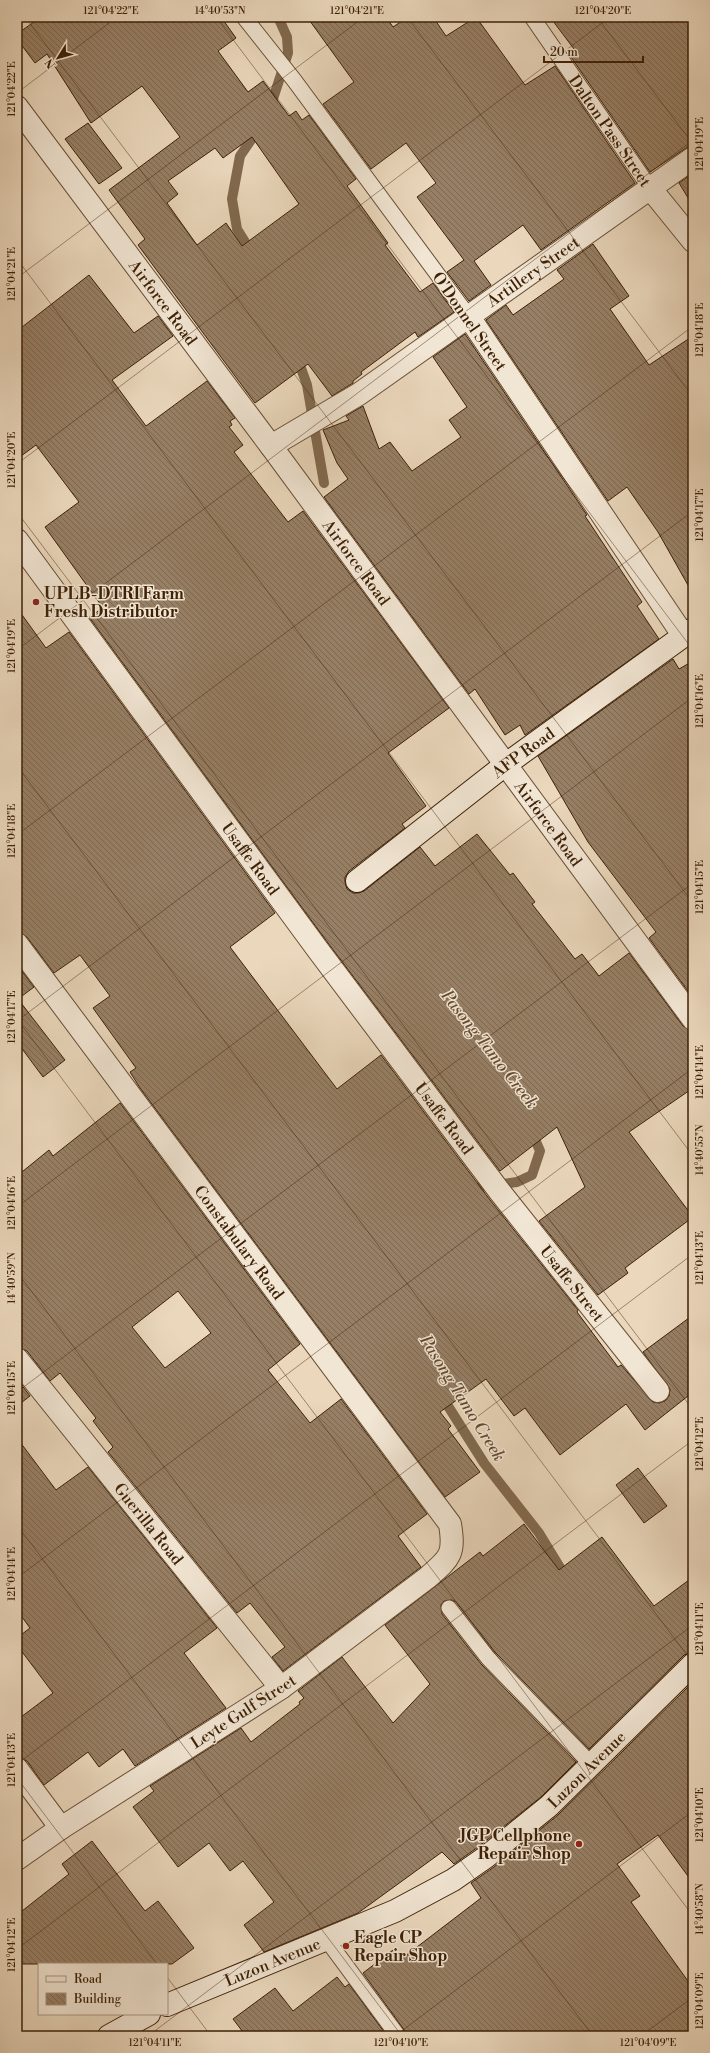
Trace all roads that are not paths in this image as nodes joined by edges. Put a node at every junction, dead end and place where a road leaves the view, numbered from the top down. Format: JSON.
{"nodes":[{"id":1,"x":244,"y":17,"type":"edge"},
{"id":2,"x":532,"y":17,"type":"edge"},
{"id":3,"x":17,"y":107,"type":"edge"},
{"id":4,"x":693,"y":158,"type":"edge"},
{"id":5,"x":650,"y":188,"type":"junction"},
{"id":6,"x":693,"y":241,"type":"edge"},
{"id":7,"x":469,"y":317,"type":"junction"},
{"id":8,"x":271,"y":446,"type":"junction"},
{"id":9,"x":17,"y":540,"type":"edge"},
{"id":10,"x":688,"y":632,"type":"edge"},
{"id":11,"x":506,"y":765,"type":"junction"},
{"id":12,"x":357,"y":881,"type":"dead end"},
{"id":13,"x":17,"y":944,"type":"edge"},
{"id":14,"x":693,"y":1019,"type":"edge"},
{"id":15,"x":487,"y":1174,"type":"joint"},
{"id":16,"x":17,"y":1359,"type":"edge"},
{"id":17,"x":658,"y":1391,"type":"dead end"},
{"id":18,"x":453,"y":1544,"type":"joint"},
{"id":19,"x":448,"y":1608,"type":"dead end"},
{"id":20,"x":693,"y":1664,"type":"edge"},
{"id":21,"x":281,"y":1688,"type":"junction"},
{"id":22,"x":592,"y":1765,"type":"junction"},
{"id":23,"x":17,"y":1769,"type":"edge"},
{"id":24,"x":61,"y":1828,"type":"junction"},
{"id":25,"x":17,"y":1859,"type":"edge"},
{"id":26,"x":327,"y":1940,"type":"junction"},
{"id":27,"x":168,"y":2005,"type":"edge"},
{"id":28,"x":147,"y":2015,"type":"edge"},
{"id":29,"x":109,"y":2036,"type":"edge"},
{"id":30,"x":398,"y":2036,"type":"edge"}],
"edges":[{"from":1,"to":7,"type":"lane","name":"O'Donnel Street"},
{"from":2,"to":5,"type":"lane","name":"Dalton Pass Street"},
{"from":3,"to":8,"type":"street","name":"Airforce Road"},
{"from":4,"to":5,"type":"street","name":"Artillery Street"},
{"from":5,"to":6,"type":"street","name":"Dalton Pass Street"},
{"from":5,"to":7,"type":"street","name":"Artillery Street"},
{"from":7,"to":8,"type":"street","name":"Artillery Street"},
{"from":7,"to":10,"type":"street","name":"O'Donnel Street"},
{"from":8,"to":11,"type":"street","name":"Airforce Road"},
{"from":9,"to":15,"type":"street","name":"Usaffe Road"},
{"from":10,"to":11,"type":"street","name":"AFP Road"},
{"from":11,"to":12,"type":"street","name":"AFP Road"},
{"from":11,"to":14,"type":"street","name":"Airforce Road"},
{"from":13,"to":18,"type":"street","name":"Constabulary Road"},
{"from":15,"to":17,"type":"street","name":"Usaffe Street"},
{"from":16,"to":21,"type":"street","name":"Guerilla Road"},
{"from":18,"to":21,"type":"street","name":"Leyte Gulf Street"},
{"from":19,"to":22,"type":"lane"},
{"from":20,"to":22,"type":"street","name":"Luzon Avenue"},
{"from":21,"to":24,"type":"street","name":"Leyte Gulf Street"},
{"from":22,"to":26,"type":"street","name":"Luzon Avenue"},
{"from":23,"to":24,"type":"street"},
{"from":24,"to":25,"type":"street","name":"Leyte Gulf Street"},
{"from":26,"to":27,"type":"street","name":"Luzon Avenue"},
{"from":26,"to":30,"type":"lane"},
{"from":28,"to":29,"type":"street"}]}
